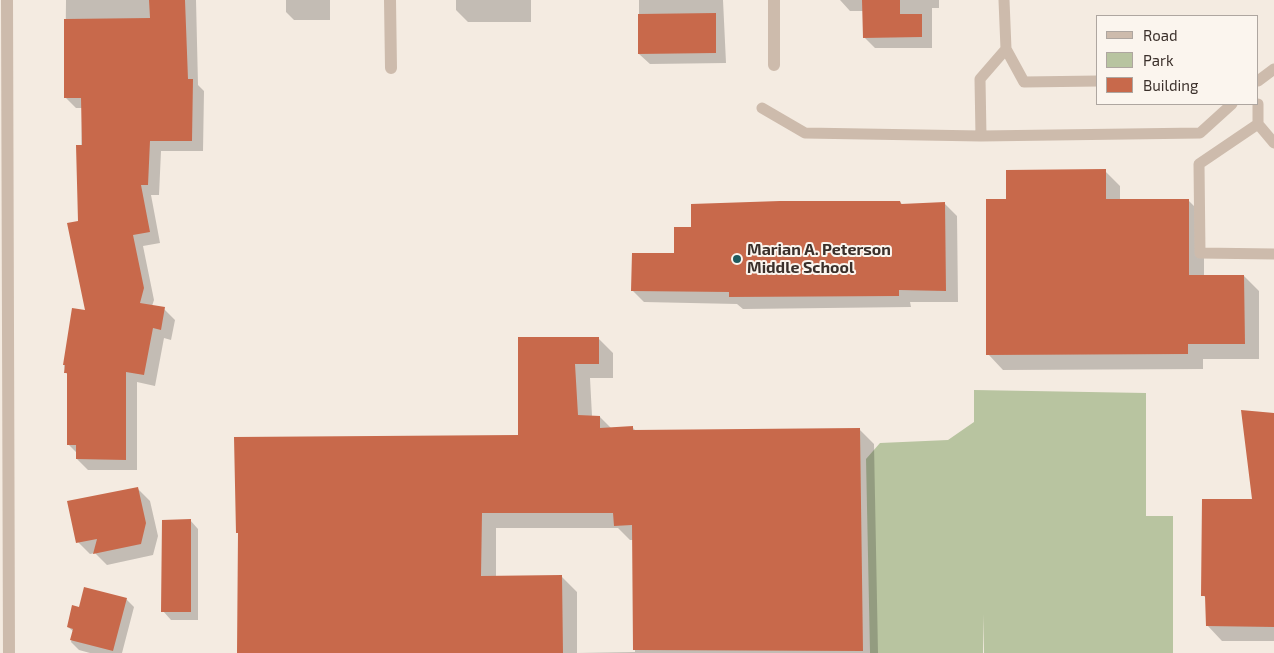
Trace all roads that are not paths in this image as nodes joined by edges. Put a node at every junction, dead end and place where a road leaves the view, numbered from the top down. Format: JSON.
{"nodes":[{"id":1,"x":7,"y":0,"type":"edge"},
{"id":2,"x":390,"y":0,"type":"edge"},
{"id":3,"x":774,"y":0,"type":"edge"},
{"id":4,"x":1004,"y":0,"type":"edge"},
{"id":5,"x":1006,"y":49,"type":"junction"},
{"id":6,"x":774,"y":65,"type":"dead end"},
{"id":7,"x":391,"y":68,"type":"dead end"},
{"id":8,"x":1274,"y":69,"type":"edge"},
{"id":9,"x":1259,"y":80,"type":"edge"},
{"id":10,"x":1096,"y":81,"type":"edge"},
{"id":11,"x":1231,"y":105,"type":"edge"},
{"id":12,"x":1258,"y":105,"type":"edge"},
{"id":13,"x":762,"y":108,"type":"dead end"},
{"id":14,"x":1258,"y":124,"type":"junction"},
{"id":15,"x":981,"y":136,"type":"junction"},
{"id":16,"x":1274,"y":143,"type":"edge"},
{"id":17,"x":1274,"y":254,"type":"edge"},
{"id":18,"x":9,"y":653,"type":"edge"}],
"edges":[{"from":1,"to":18,"type":"street"},
{"from":2,"to":7,"type":"street"},
{"from":3,"to":6,"type":"street"},
{"from":4,"to":5,"type":"lane"},
{"from":5,"to":10,"type":"lane"},
{"from":5,"to":15,"type":"lane"},
{"from":8,"to":9,"type":"lane"},
{"from":11,"to":15,"type":"lane"},
{"from":12,"to":14,"type":"lane"},
{"from":13,"to":15,"type":"lane"},
{"from":14,"to":16,"type":"lane"},
{"from":14,"to":17,"type":"lane"}]}
